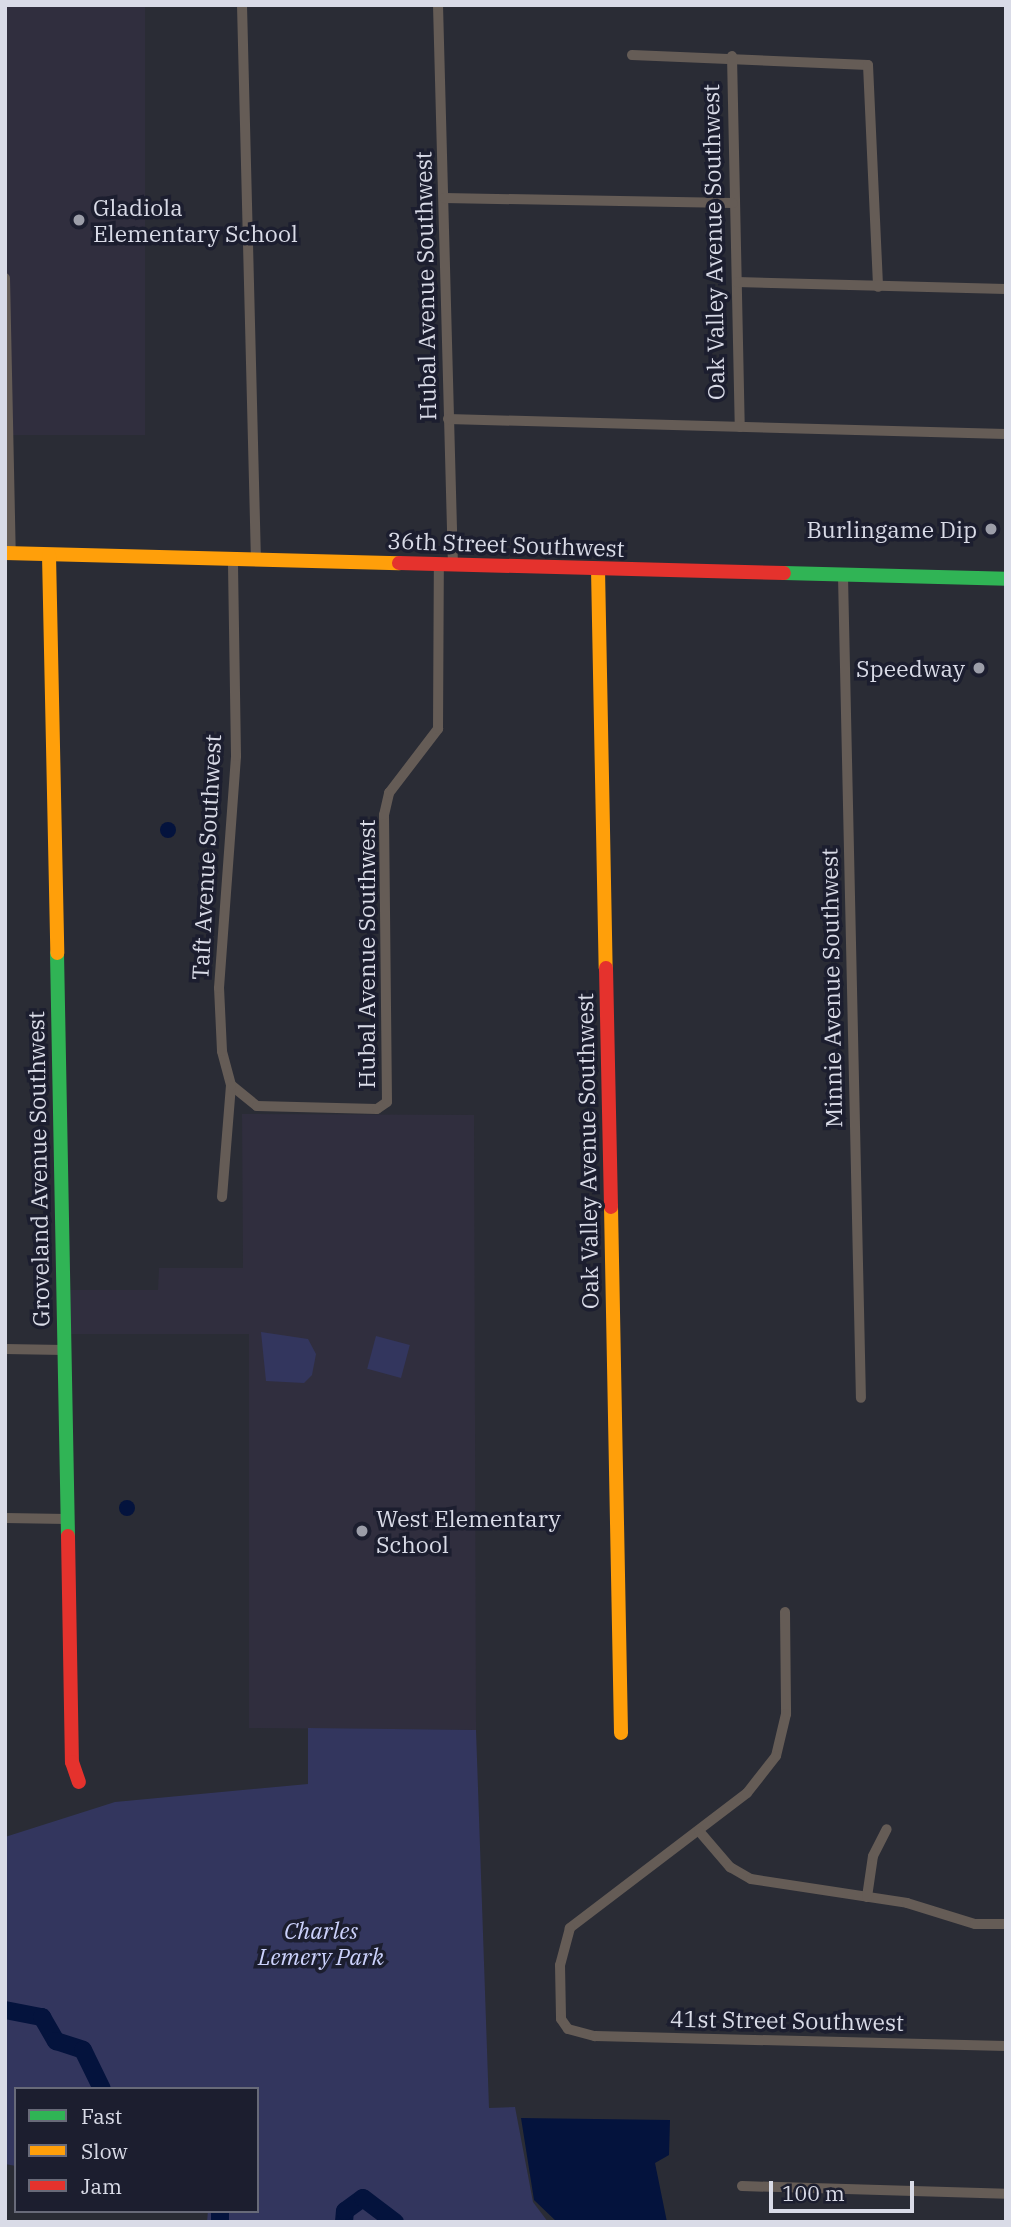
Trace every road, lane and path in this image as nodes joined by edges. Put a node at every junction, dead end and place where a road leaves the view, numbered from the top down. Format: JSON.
{"nodes":[{"id":1,"x":242,"y":5,"type":"edge"},
{"id":2,"x":438,"y":5,"type":"edge"},
{"id":3,"x":632,"y":55,"type":"dead end"},
{"id":4,"x":732,"y":56,"type":"junction"},
{"id":5,"x":444,"y":198,"type":"junction"},
{"id":6,"x":733,"y":203,"type":"junction"},
{"id":7,"x":5,"y":278,"type":"edge"},
{"id":8,"x":737,"y":282,"type":"junction"},
{"id":9,"x":878,"y":286,"type":"junction"},
{"id":10,"x":1006,"y":289,"type":"edge"},
{"id":11,"x":448,"y":419,"type":"junction"},
{"id":12,"x":740,"y":427,"type":"junction"},
{"id":13,"x":1006,"y":434,"type":"edge"},
{"id":14,"x":8,"y":553,"type":"edge"},
{"id":15,"x":49,"y":555,"type":"junction"},
{"id":16,"x":233,"y":559,"type":"junction"},
{"id":17,"x":256,"y":560,"type":"junction"},
{"id":18,"x":446,"y":565,"type":"junction"},
{"id":19,"x":598,"y":569,"type":"junction"},
{"id":20,"x":843,"y":576,"type":"junction"},
{"id":21,"x":1006,"y":579,"type":"edge"},
{"id":22,"x":231,"y":1085,"type":"junction"},
{"id":23,"x":222,"y":1197,"type":"dead end"},
{"id":24,"x":5,"y":1349,"type":"edge"},
{"id":25,"x":64,"y":1350,"type":"junction"},
{"id":26,"x":861,"y":1398,"type":"dead end"},
{"id":27,"x":5,"y":1518,"type":"edge"},
{"id":28,"x":67,"y":1519,"type":"junction"},
{"id":29,"x":785,"y":1612,"type":"dead end"},
{"id":30,"x":621,"y":1733,"type":"dead end"},
{"id":31,"x":79,"y":1782,"type":"dead end"},
{"id":32,"x":887,"y":1829,"type":"dead end"},
{"id":33,"x":699,"y":1831,"type":"junction"},
{"id":34,"x":867,"y":1897,"type":"junction"},
{"id":35,"x":1006,"y":1924,"type":"edge"},
{"id":36,"x":1006,"y":2046,"type":"edge"},
{"id":37,"x":741,"y":2186,"type":"dead end"},
{"id":38,"x":1006,"y":2194,"type":"edge"}],
"edges":[{"from":1,"to":17,"type":"street"},
{"from":2,"to":5,"type":"street","name":"Hubal Avenue Southwest"},
{"from":3,"to":4,"type":"street"},
{"from":4,"to":6,"type":"street","name":"Oak Valley Avenue Southwest"},
{"from":4,"to":9,"type":"street"},
{"from":5,"to":6,"type":"street"},
{"from":5,"to":11,"type":"street","name":"Hubal Avenue Southwest"},
{"from":6,"to":8,"type":"street","name":"Oak Valley Avenue Southwest"},
{"from":7,"to":14,"type":"street"},
{"from":8,"to":9,"type":"street"},
{"from":8,"to":12,"type":"street","name":"Oak Valley Avenue Southwest"},
{"from":9,"to":10,"type":"street"},
{"from":11,"to":12,"type":"street"},
{"from":11,"to":18,"type":"street","name":"Hubal Avenue Southwest"},
{"from":12,"to":13,"type":"street"},
{"from":14,"to":15,"type":"street","name":"36th Street Southwest"},
{"from":15,"to":16,"type":"street","name":"36th Street Southwest"},
{"from":15,"to":25,"type":"street","name":"Groveland Avenue Southwest"},
{"from":16,"to":17,"type":"street","name":"36th Street Southwest"},
{"from":16,"to":22,"type":"street","name":"Taft Avenue Southwest"},
{"from":17,"to":18,"type":"street","name":"36th Street Southwest"},
{"from":18,"to":19,"type":"street","name":"36th Street Southwest"},
{"from":18,"to":22,"type":"street","name":"Hubal Avenue Southwest"},
{"from":19,"to":20,"type":"street","name":"36th Street Southwest"},
{"from":19,"to":30,"type":"street","name":"Oak Valley Avenue Southwest"},
{"from":20,"to":21,"type":"street","name":"36th Street Southwest"},
{"from":20,"to":26,"type":"street","name":"Minnie Avenue Southwest"},
{"from":22,"to":23,"type":"street","name":"Taft Avenue Southwest"},
{"from":24,"to":25,"type":"street"},
{"from":25,"to":28,"type":"street","name":"Groveland Avenue Southwest"},
{"from":27,"to":28,"type":"street"},
{"from":28,"to":31,"type":"street","name":"Groveland Avenue Southwest"},
{"from":29,"to":33,"type":"street"},
{"from":32,"to":34,"type":"street"},
{"from":33,"to":34,"type":"street"},
{"from":33,"to":36,"type":"street","name":"41st Street Southwest"},
{"from":34,"to":35,"type":"street"},
{"from":37,"to":38,"type":"street"}]}
